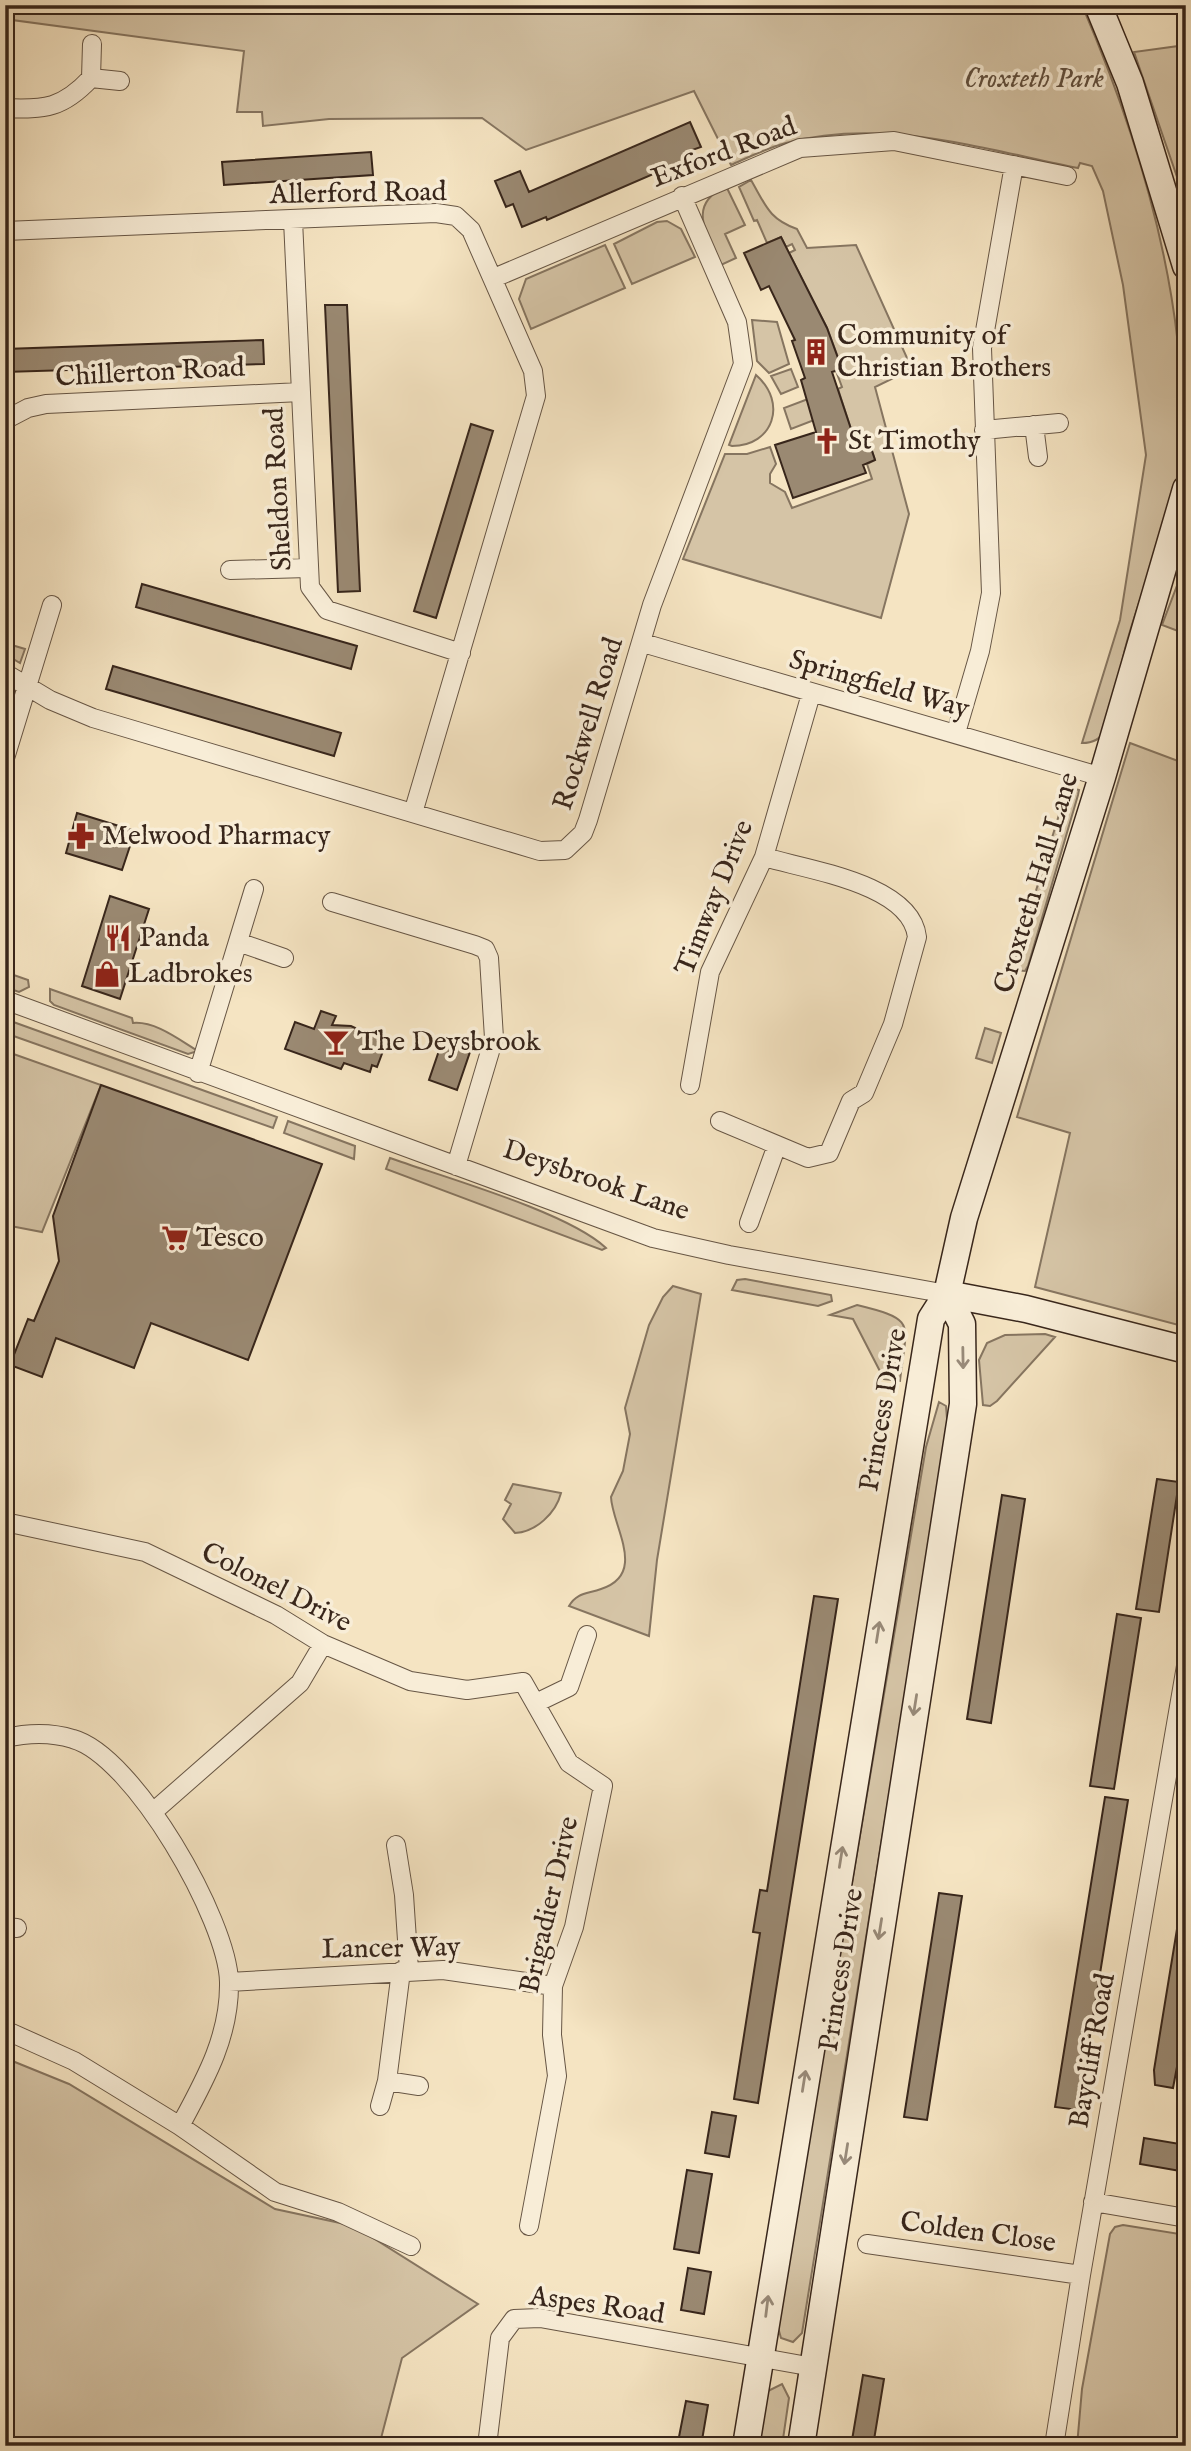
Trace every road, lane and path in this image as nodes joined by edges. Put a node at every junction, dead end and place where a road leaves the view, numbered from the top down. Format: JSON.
{"nodes":[{"id":1,"x":1098,"y":5,"type":"edge"},
{"id":2,"x":92,"y":44,"type":"dead end"},
{"id":3,"x":91,"y":78,"type":"junction"},
{"id":4,"x":120,"y":80,"type":"dead end"},
{"id":5,"x":5,"y":108,"type":"edge"},
{"id":6,"x":1014,"y":165,"type":"junction"},
{"id":7,"x":1067,"y":176,"type":"dead end"},
{"id":8,"x":682,"y":196,"type":"junction"},
{"id":9,"x":293,"y":220,"type":"junction"},
{"id":10,"x":5,"y":231,"type":"edge"},
{"id":11,"x":1186,"y":266,"type":"edge"},
{"id":12,"x":494,"y":278,"type":"junction"},
{"id":13,"x":301,"y":392,"type":"junction"},
{"id":14,"x":5,"y":420,"type":"edge"},
{"id":15,"x":1059,"y":423,"type":"dead end"},
{"id":16,"x":1034,"y":425,"type":"junction"},
{"id":17,"x":984,"y":430,"type":"junction"},
{"id":18,"x":1038,"y":457,"type":"dead end"},
{"id":19,"x":1186,"y":489,"type":"edge"},
{"id":20,"x":308,"y":568,"type":"junction"},
{"id":21,"x":230,"y":570,"type":"dead end"},
{"id":22,"x":52,"y":605,"type":"dead end"},
{"id":23,"x":643,"y":643,"type":"junction"},
{"id":24,"x":461,"y":653,"type":"junction"},
{"id":25,"x":5,"y":674,"type":"edge"},
{"id":26,"x":27,"y":687,"type":"junction"},
{"id":27,"x":811,"y":694,"type":"junction"},
{"id":28,"x":956,"y":733,"type":"junction"},
{"id":29,"x":5,"y":758,"type":"edge"},
{"id":30,"x":1102,"y":777,"type":"junction"},
{"id":31,"x":413,"y":813,"type":"junction"},
{"id":32,"x":764,"y":857,"type":"junction"},
{"id":33,"x":254,"y":889,"type":"dead end"},
{"id":34,"x":332,"y":902,"type":"dead end"},
{"id":35,"x":238,"y":942,"type":"junction"},
{"id":36,"x":284,"y":958,"type":"dead end"},
{"id":37,"x":5,"y":1000,"type":"edge"},
{"id":38,"x":198,"y":1073,"type":"junction"},
{"id":39,"x":690,"y":1085,"type":"dead end"},
{"id":40,"x":720,"y":1121,"type":"dead end"},
{"id":41,"x":777,"y":1145,"type":"junction"},
{"id":42,"x":456,"y":1166,"type":"junction"},
{"id":43,"x":749,"y":1223,"type":"dead end"},
{"id":44,"x":947,"y":1294,"type":"junction"},
{"id":45,"x":1186,"y":1350,"type":"edge"},
{"id":46,"x":918,"y":1392,"type":"junction"},
{"id":47,"x":963,"y":1404,"type":"junction"},
{"id":48,"x":5,"y":1522,"type":"edge"},
{"id":49,"x":587,"y":1635,"type":"dead end"},
{"id":50,"x":323,"y":1644,"type":"junction"},
{"id":51,"x":1186,"y":1666,"type":"edge"},
{"id":52,"x":523,"y":1682,"type":"joint"},
{"id":53,"x":536,"y":1703,"type":"junction"},
{"id":54,"x":1182,"y":1714,"type":"edge"},
{"id":55,"x":5,"y":1738,"type":"edge"},
{"id":56,"x":153,"y":1812,"type":"junction"},
{"id":57,"x":396,"y":1845,"type":"dead end"},
{"id":58,"x":405,"y":1970,"type":"junction"},
{"id":59,"x":229,"y":1982,"type":"junction"},
{"id":60,"x":553,"y":1986,"type":"junction"},
{"id":61,"x":5,"y":2030,"type":"edge"},
{"id":62,"x":387,"y":2081,"type":"junction"},
{"id":63,"x":419,"y":2086,"type":"dead end"},
{"id":64,"x":380,"y":2106,"type":"dead end"},
{"id":65,"x":180,"y":2126,"type":"junction"},
{"id":66,"x":1093,"y":2202,"type":"junction"},
{"id":67,"x":1186,"y":2218,"type":"edge"},
{"id":68,"x":529,"y":2226,"type":"dead end"},
{"id":69,"x":867,"y":2244,"type":"dead end"},
{"id":70,"x":411,"y":2246,"type":"dead end"},
{"id":71,"x":1081,"y":2275,"type":"junction"},
{"id":72,"x":761,"y":2358,"type":"junction"},
{"id":73,"x":813,"y":2367,"type":"junction"},
{"id":74,"x":487,"y":2446,"type":"edge"},
{"id":75,"x":746,"y":2446,"type":"edge"},
{"id":76,"x":801,"y":2446,"type":"edge"},
{"id":77,"x":1054,"y":2446,"type":"edge"}],
"edges":[{"from":1,"to":11,"type":"street"},
{"from":2,"to":3,"type":"street"},
{"from":3,"to":4,"type":"street"},
{"from":3,"to":5,"type":"street"},
{"from":6,"to":7,"type":"street","name":"Exford Road"},
{"from":6,"to":8,"type":"street","name":"Exford Road"},
{"from":6,"to":17,"type":"street"},
{"from":8,"to":12,"type":"street","name":"Exford Road"},
{"from":8,"to":23,"type":"street","name":"Rockwell Road"},
{"from":9,"to":10,"type":"street","name":"Allerford Road"},
{"from":9,"to":12,"type":"street","name":"Allerford Road"},
{"from":9,"to":13,"type":"street","name":"Sheldon Road"},
{"from":12,"to":24,"type":"street","name":"Allerford Road"},
{"from":13,"to":14,"type":"street","name":"Chillerton Road"},
{"from":13,"to":20,"type":"street","name":"Sheldon Road"},
{"from":15,"to":16,"type":"street"},
{"from":16,"to":17,"type":"street"},
{"from":16,"to":18,"type":"street"},
{"from":17,"to":28,"type":"street"},
{"from":19,"to":30,"type":"street","name":"Croxteth Hall Lane"},
{"from":20,"to":21,"type":"street"},
{"from":20,"to":24,"type":"street","name":"Sheldon Road"},
{"from":22,"to":26,"type":"street"},
{"from":23,"to":27,"type":"street","name":"Springfield Way"},
{"from":23,"to":31,"type":"street","name":"Rockwell Road"},
{"from":24,"to":31,"type":"street","name":"Allerford Road"},
{"from":25,"to":26,"type":"street","name":"Rockwell Road"},
{"from":26,"to":29,"type":"street"},
{"from":26,"to":31,"type":"street","name":"Rockwell Road"},
{"from":27,"to":28,"type":"street","name":"Springfield Way"},
{"from":27,"to":32,"type":"street","name":"Timway Drive"},
{"from":28,"to":30,"type":"street","name":"Springfield Way"},
{"from":30,"to":44,"type":"street","name":"Croxteth Hall Lane"},
{"from":32,"to":39,"type":"street","name":"Timway Drive"},
{"from":32,"to":41,"type":"street"},
{"from":33,"to":35,"type":"street"},
{"from":34,"to":42,"type":"street"},
{"from":35,"to":36,"type":"street"},
{"from":35,"to":38,"type":"street"},
{"from":37,"to":38,"type":"street","name":"Deysbrook Lane"},
{"from":38,"to":42,"type":"street","name":"Deysbrook Lane"},
{"from":40,"to":41,"type":"street"},
{"from":41,"to":43,"type":"street"},
{"from":42,"to":44,"type":"street","name":"Deysbrook Lane"},
{"from":44,"to":45,"type":"street","name":"Deysbrook Lane"},
{"from":44,"to":46,"type":"street","name":"Princess Drive"},
{"from":44,"to":47,"type":"street","name":"Princess Drive","one_way":true},
{"from":46,"to":47,"type":"street"},
{"from":72,"to":46,"type":"street","name":"Princess Drive","one_way":true},
{"from":47,"to":73,"type":"street","name":"Princess Drive","one_way":true},
{"from":48,"to":50,"type":"street","name":"Colonel Drive"},
{"from":49,"to":53,"type":"street"},
{"from":50,"to":52,"type":"street","name":"Colonel Drive"},
{"from":50,"to":56,"type":"street"},
{"from":51,"to":54,"type":"street","name":"Baycliff Road"},
{"from":52,"to":53,"type":"street","name":"Brigadier Drive"},
{"from":53,"to":60,"type":"street","name":"Brigadier Drive"},
{"from":54,"to":66,"type":"street","name":"Baycliff Road"},
{"from":55,"to":56,"type":"street"},
{"from":56,"to":59,"type":"street"},
{"from":57,"to":58,"type":"street"},
{"from":58,"to":59,"type":"street","name":"Lancer Way"},
{"from":58,"to":60,"type":"street","name":"Lancer Way"},
{"from":58,"to":62,"type":"street"},
{"from":59,"to":65,"type":"street"},
{"from":60,"to":68,"type":"street","name":"Brigadier Drive"},
{"from":61,"to":65,"type":"street"},
{"from":62,"to":63,"type":"street"},
{"from":62,"to":64,"type":"street"},
{"from":65,"to":70,"type":"street"},
{"from":66,"to":67,"type":"street"},
{"from":66,"to":71,"type":"street","name":"Baycliff Road"},
{"from":69,"to":71,"type":"street","name":"Colden Close"},
{"from":71,"to":77,"type":"street","name":"Baycliff Road"},
{"from":72,"to":73,"type":"street"},
{"from":72,"to":74,"type":"street","name":"Aspes Road"},
{"from":72,"to":75,"type":"street","name":"Princess Drive"},
{"from":73,"to":76,"type":"street","name":"Princess Drive"}]}
